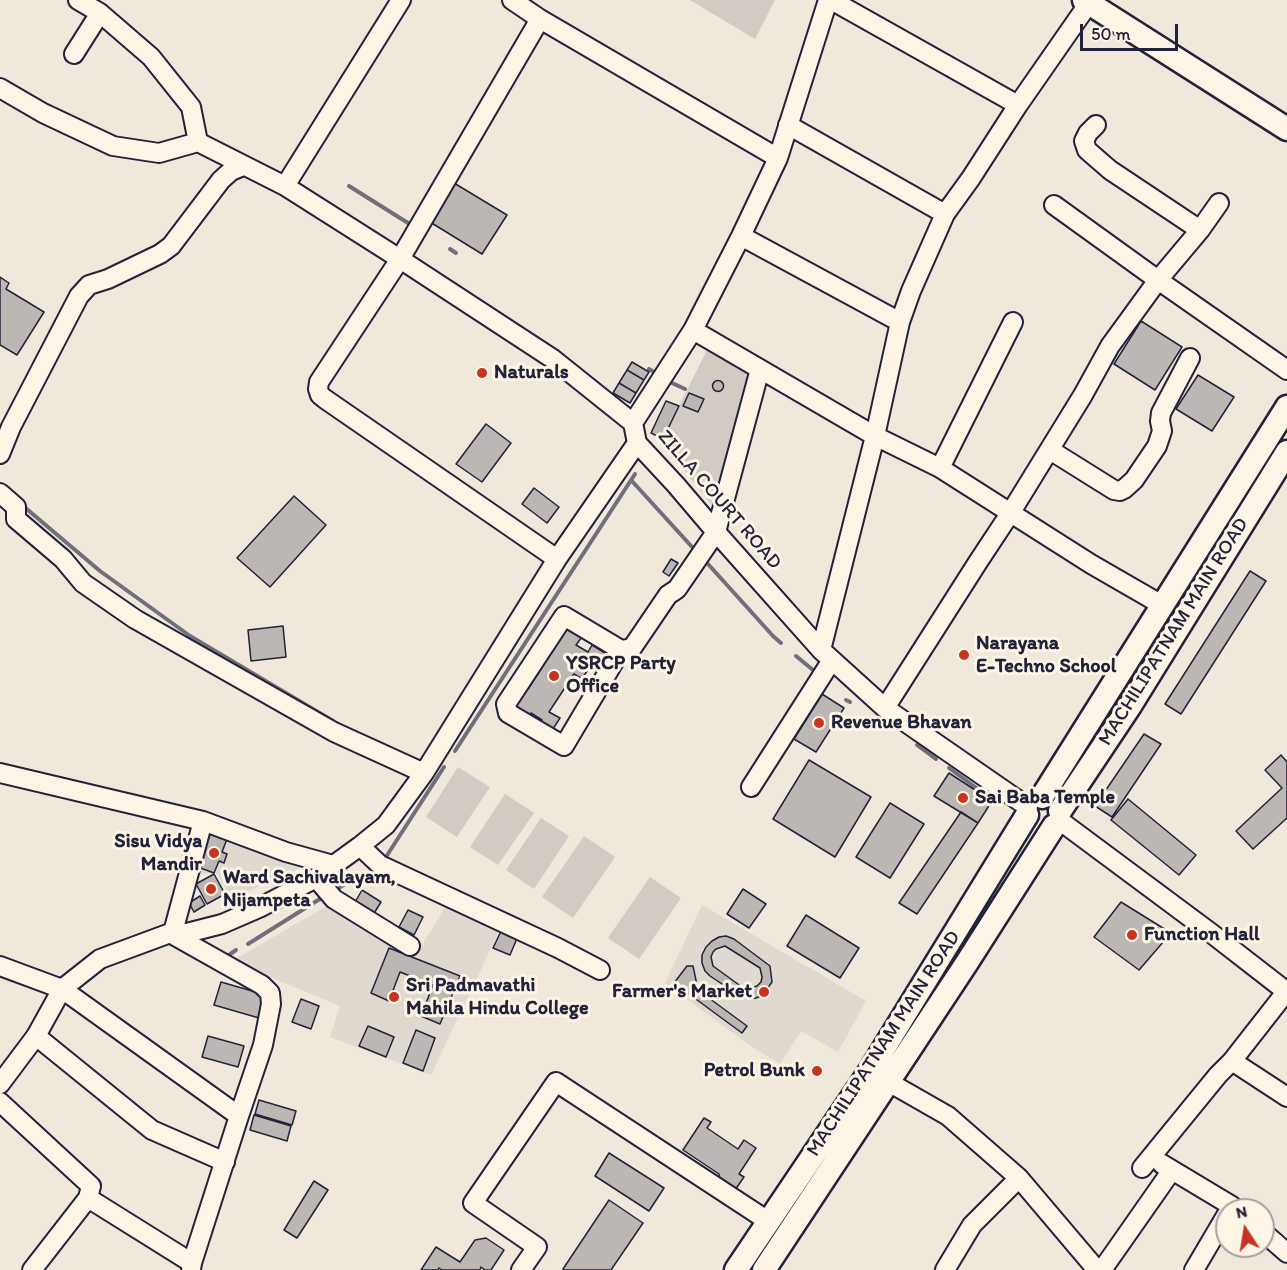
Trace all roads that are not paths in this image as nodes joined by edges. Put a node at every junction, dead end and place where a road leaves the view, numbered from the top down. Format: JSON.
{"nodes":[{"id":1,"x":78,"y":0,"type":"edge"},
{"id":2,"x":401,"y":0,"type":"edge"},
{"id":3,"x":512,"y":0,"type":"edge"},
{"id":4,"x":830,"y":0,"type":"edge"},
{"id":5,"x":1088,"y":1,"type":"edge"},
{"id":6,"x":100,"y":14,"type":"junction"},
{"id":7,"x":540,"y":19,"type":"junction"},
{"id":8,"x":74,"y":54,"type":"dead end"},
{"id":9,"x":0,"y":88,"type":"edge"},
{"id":10,"x":1018,"y":105,"type":"junction"},
{"id":11,"x":788,"y":125,"type":"junction"},
{"id":12,"x":1096,"y":125,"type":"dead end"},
{"id":13,"x":1287,"y":129,"type":"edge"},
{"id":14,"x":198,"y":142,"type":"junction"},
{"id":15,"x":778,"y":158,"type":"junction"},
{"id":16,"x":243,"y":166,"type":"junction"},
{"id":17,"x":285,"y":186,"type":"junction"},
{"id":18,"x":1219,"y":203,"type":"dead end"},
{"id":19,"x":1054,"y":205,"type":"dead end"},
{"id":20,"x":945,"y":214,"type":"junction"},
{"id":21,"x":1200,"y":230,"type":"junction"},
{"id":22,"x":741,"y":236,"type":"junction"},
{"id":23,"x":399,"y":259,"type":"junction"},
{"id":24,"x":1158,"y":280,"type":"junction"},
{"id":25,"x":900,"y":322,"type":"junction"},
{"id":26,"x":1013,"y":322,"type":"dead end"},
{"id":27,"x":693,"y":330,"type":"junction"},
{"id":28,"x":1190,"y":358,"type":"dead end"},
{"id":29,"x":760,"y":369,"type":"junction"},
{"id":30,"x":1287,"y":370,"type":"edge"},
{"id":31,"x":1287,"y":407,"type":"edge"},
{"id":32,"x":633,"y":423,"type":"junction"},
{"id":33,"x":5,"y":424,"type":"edge"},
{"id":34,"x":875,"y":436,"type":"junction"},
{"id":35,"x":637,"y":443,"type":"junction"},
{"id":36,"x":1050,"y":450,"type":"junction"},
{"id":37,"x":1287,"y":452,"type":"edge"},
{"id":38,"x":0,"y":454,"type":"edge"},
{"id":39,"x":940,"y":468,"type":"junction"},
{"id":40,"x":0,"y":493,"type":"edge"},
{"id":41,"x":1011,"y":512,"type":"junction"},
{"id":42,"x":716,"y":532,"type":"junction"},
{"id":43,"x":557,"y":559,"type":"junction"},
{"id":44,"x":1162,"y":605,"type":"junction"},
{"id":45,"x":621,"y":650,"type":"junction"},
{"id":46,"x":827,"y":655,"type":"junction"},
{"id":47,"x":885,"y":708,"type":"junction"},
{"id":48,"x":0,"y":773,"type":"edge"},
{"id":49,"x":424,"y":773,"type":"junction"},
{"id":50,"x":751,"y":787,"type":"dead end"},
{"id":51,"x":1032,"y":806,"type":"junction"},
{"id":52,"x":1057,"y":819,"type":"junction"},
{"id":53,"x":203,"y":821,"type":"junction"},
{"id":54,"x":360,"y":846,"type":"junction"},
{"id":55,"x":333,"y":866,"type":"junction"},
{"id":56,"x":316,"y":878,"type":"junction"},
{"id":57,"x":174,"y":934,"type":"junction"},
{"id":58,"x":410,"y":946,"type":"dead end"},
{"id":59,"x":0,"y":966,"type":"edge"},
{"id":60,"x":600,"y":970,"type":"dead end"},
{"id":61,"x":62,"y":989,"type":"junction"},
{"id":62,"x":1287,"y":992,"type":"edge"},
{"id":63,"x":36,"y":1036,"type":"junction"},
{"id":64,"x":1232,"y":1061,"type":"junction"},
{"id":65,"x":879,"y":1076,"type":"junction"},
{"id":66,"x":0,"y":1084,"type":"edge"},
{"id":67,"x":1287,"y":1097,"type":"edge"},
{"id":68,"x":0,"y":1102,"type":"edge"},
{"id":69,"x":238,"y":1116,"type":"junction"},
{"id":70,"x":225,"y":1162,"type":"junction"},
{"id":71,"x":1172,"y":1170,"type":"junction"},
{"id":72,"x":1018,"y":1178,"type":"junction"},
{"id":73,"x":88,"y":1198,"type":"junction"},
{"id":74,"x":1215,"y":1199,"type":"edge"},
{"id":75,"x":768,"y":1221,"type":"junction"},
{"id":76,"x":1215,"y":1236,"type":"edge"},
{"id":77,"x":1275,"y":1242,"type":"edge"},
{"id":78,"x":1287,"y":1253,"type":"edge"},
{"id":79,"x":192,"y":1266,"type":"edge"},
{"id":80,"x":32,"y":1270,"type":"edge"},
{"id":81,"x":521,"y":1270,"type":"edge"},
{"id":82,"x":736,"y":1270,"type":"edge"},
{"id":83,"x":764,"y":1270,"type":"edge"},
{"id":84,"x":945,"y":1270,"type":"edge"},
{"id":85,"x":1097,"y":1270,"type":"edge"},
{"id":86,"x":1102,"y":1270,"type":"edge"},
{"id":87,"x":1194,"y":1270,"type":"edge"}],
"edges":[{"from":1,"to":6,"type":"street"},
{"from":2,"to":17,"type":"street"},
{"from":3,"to":7,"type":"street"},
{"from":4,"to":10,"type":"street"},
{"from":4,"to":11,"type":"street"},
{"from":5,"to":10,"type":"street"},
{"from":5,"to":13,"type":"main road"},
{"from":6,"to":8,"type":"street"},
{"from":6,"to":14,"type":"street"},
{"from":7,"to":15,"type":"street"},
{"from":7,"to":23,"type":"street"},
{"from":9,"to":14,"type":"street"},
{"from":10,"to":20,"type":"street"},
{"from":11,"to":15,"type":"street"},
{"from":11,"to":20,"type":"street"},
{"from":12,"to":21,"type":"street"},
{"from":14,"to":16,"type":"street","name":"ZILLA COURT ROAD"},
{"from":15,"to":22,"type":"street"},
{"from":16,"to":17,"type":"street","name":"ZILLA COURT ROAD"},
{"from":16,"to":33,"type":"street"},
{"from":17,"to":23,"type":"street","name":"ZILLA COURT ROAD"},
{"from":18,"to":21,"type":"street"},
{"from":19,"to":24,"type":"street"},
{"from":20,"to":25,"type":"street"},
{"from":21,"to":24,"type":"street"},
{"from":22,"to":25,"type":"street"},
{"from":22,"to":27,"type":"street"},
{"from":23,"to":32,"type":"street","name":"ZILLA COURT ROAD"},
{"from":23,"to":43,"type":"street"},
{"from":24,"to":30,"type":"street"},
{"from":24,"to":36,"type":"street"},
{"from":25,"to":34,"type":"street"},
{"from":26,"to":39,"type":"street"},
{"from":27,"to":29,"type":"street"},
{"from":27,"to":32,"type":"street"},
{"from":28,"to":36,"type":"street"},
{"from":29,"to":34,"type":"street"},
{"from":29,"to":42,"type":"street"},
{"from":31,"to":44,"type":"main road","name":"MACHILIPATNAM MAIN ROAD"},
{"from":32,"to":35,"type":"street","name":"ZILLA COURT ROAD"},
{"from":33,"to":38,"type":"street"},
{"from":34,"to":39,"type":"street"},
{"from":34,"to":46,"type":"street"},
{"from":35,"to":42,"type":"street","name":"ZILLA COURT ROAD"},
{"from":35,"to":43,"type":"street"},
{"from":36,"to":41,"type":"street"},
{"from":37,"to":52,"type":"main road","name":"MACHILIPATNAM MAIN ROAD"},
{"from":39,"to":41,"type":"street"},
{"from":40,"to":49,"type":"street"},
{"from":41,"to":44,"type":"street"},
{"from":41,"to":47,"type":"street"},
{"from":42,"to":45,"type":"street"},
{"from":42,"to":46,"type":"street","name":"ZILLA COURT ROAD"},
{"from":43,"to":49,"type":"street"},
{"from":44,"to":51,"type":"main road","name":"MACHILIPATNAM MAIN ROAD"},
{"from":45,"to":45,"type":"street"},
{"from":46,"to":47,"type":"street","name":"ZILLA COURT ROAD"},
{"from":46,"to":50,"type":"street"},
{"from":47,"to":51,"type":"street","name":"ZILLA COURT ROAD"},
{"from":48,"to":53,"type":"street"},
{"from":49,"to":54,"type":"street"},
{"from":51,"to":52,"type":"main road"},
{"from":51,"to":65,"type":"main road","name":"MACHILIPATNAM MAIN ROAD"},
{"from":52,"to":62,"type":"street"},
{"from":52,"to":65,"type":"main road","name":"MACHILIPATNAM MAIN ROAD"},
{"from":53,"to":55,"type":"street"},
{"from":53,"to":57,"type":"street"},
{"from":54,"to":55,"type":"street"},
{"from":54,"to":60,"type":"street"},
{"from":55,"to":56,"type":"street"},
{"from":56,"to":57,"type":"street"},
{"from":56,"to":58,"type":"street"},
{"from":57,"to":61,"type":"street"},
{"from":57,"to":69,"type":"street"},
{"from":59,"to":61,"type":"street"},
{"from":61,"to":63,"type":"street"},
{"from":61,"to":69,"type":"street"},
{"from":62,"to":64,"type":"street"},
{"from":63,"to":66,"type":"street"},
{"from":63,"to":70,"type":"street"},
{"from":64,"to":67,"type":"street"},
{"from":64,"to":71,"type":"street"},
{"from":65,"to":72,"type":"street"},
{"from":65,"to":75,"type":"main road","name":"MACHILIPATNAM MAIN ROAD"},
{"from":65,"to":83,"type":"main road","name":"MACHILIPATNAM MAIN ROAD"},
{"from":68,"to":73,"type":"street"},
{"from":69,"to":70,"type":"street"},
{"from":70,"to":79,"type":"street"},
{"from":71,"to":74,"type":"street"},
{"from":71,"to":86,"type":"street"},
{"from":72,"to":84,"type":"street"},
{"from":72,"to":85,"type":"street"},
{"from":73,"to":79,"type":"street"},
{"from":73,"to":80,"type":"street"},
{"from":75,"to":81,"type":"street"},
{"from":75,"to":82,"type":"main road","name":"MACHILIPATNAM MAIN ROAD"},
{"from":76,"to":87,"type":"street"},
{"from":77,"to":78,"type":"street"}]}
